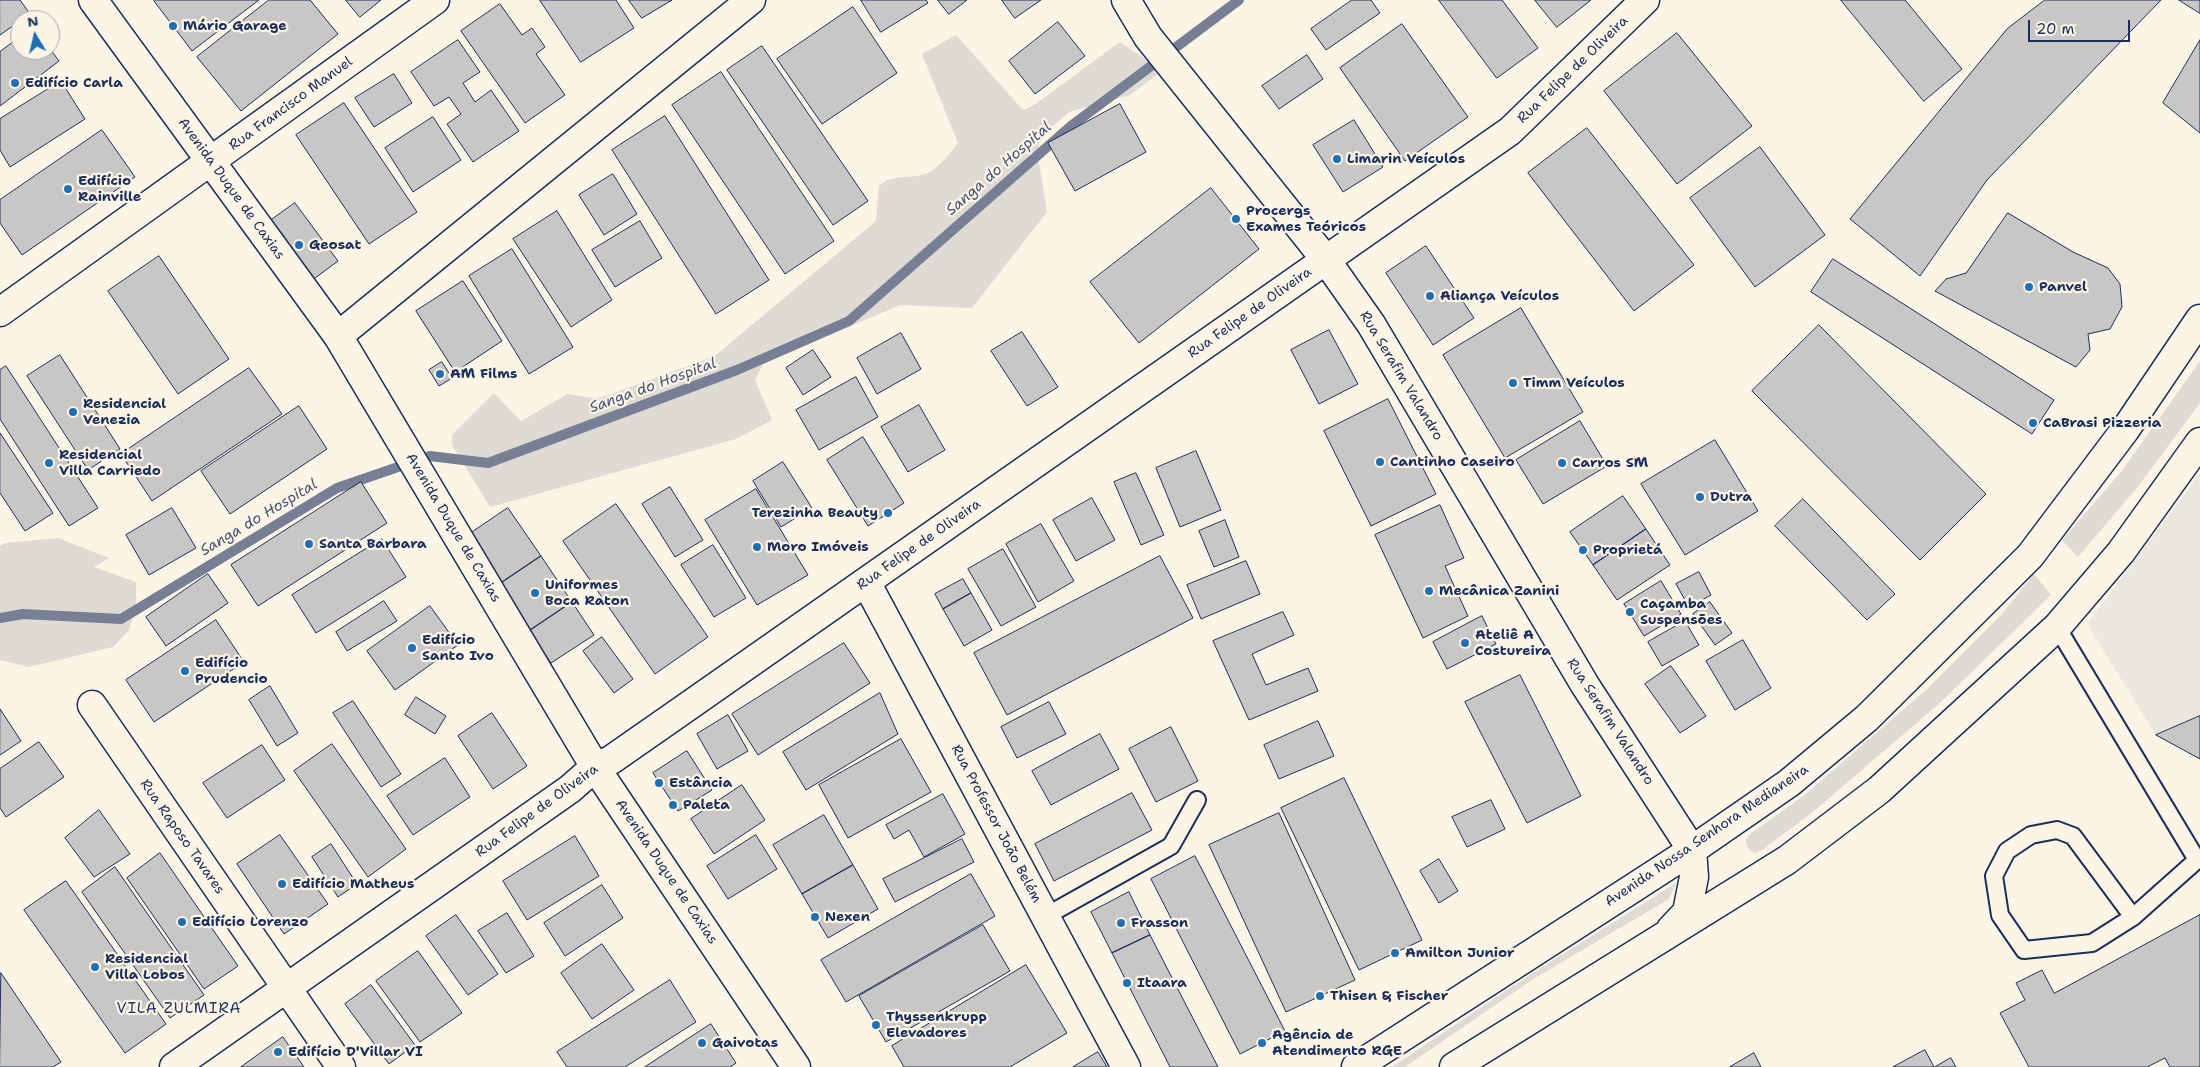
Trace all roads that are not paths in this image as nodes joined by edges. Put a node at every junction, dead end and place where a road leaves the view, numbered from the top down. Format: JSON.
{"nodes":[{"id":1,"x":93,"y":0,"type":"edge"},
{"id":2,"x":435,"y":0,"type":"edge"},
{"id":3,"x":751,"y":0,"type":"edge"},
{"id":4,"x":1126,"y":0,"type":"edge"},
{"id":5,"x":1645,"y":0,"type":"edge"},
{"id":6,"x":210,"y":161,"type":"junction"},
{"id":7,"x":1326,"y":260,"type":"junction"},
{"id":8,"x":0,"y":312,"type":"edge"},
{"id":9,"x":2200,"y":319,"type":"edge"},
{"id":10,"x":338,"y":336,"type":"junction"},
{"id":11,"x":2200,"y":442,"type":"edge"},
{"id":12,"x":866,"y":582,"type":"junction"},
{"id":13,"x":2058,"y":627,"type":"junction"},
{"id":14,"x":92,"y":705,"type":"dead end"},
{"id":15,"x":595,"y":767,"type":"junction"},
{"id":16,"x":1197,"y":800,"type":"dead end"},
{"id":17,"x":1692,"y":850,"type":"junction"},
{"id":18,"x":1046,"y":916,"type":"junction"},
{"id":19,"x":2133,"y":917,"type":"junction"},
{"id":20,"x":1664,"y":936,"type":"junction"},
{"id":21,"x":286,"y":988,"type":"junction"},
{"id":22,"x":174,"y":1067,"type":"edge"},
{"id":23,"x":341,"y":1067,"type":"edge"},
{"id":24,"x":796,"y":1067,"type":"edge"},
{"id":25,"x":1126,"y":1067,"type":"edge"},
{"id":26,"x":1356,"y":1067,"type":"edge"},
{"id":27,"x":1454,"y":1067,"type":"edge"}],
"edges":[{"from":1,"to":6,"type":"street","name":"Avenida Duque de Caxias"},
{"from":2,"to":6,"type":"street","name":"Rua Francisco Manuel"},
{"from":3,"to":10,"type":"street"},
{"from":4,"to":7,"type":"street","name":"Rua Serafim Valandro"},
{"from":5,"to":7,"type":"street","name":"Rua Felipe de Oliveira"},
{"from":6,"to":8,"type":"street","name":"Rua Francisco Manuel"},
{"from":6,"to":10,"type":"street","name":"Avenida Duque de Caxias"},
{"from":7,"to":12,"type":"street","name":"Rua Felipe de Oliveira"},
{"from":7,"to":17,"type":"street","name":"Rua Serafim Valandro"},
{"from":9,"to":17,"type":"street","name":"Avenida Nossa Senhora Medianeira"},
{"from":10,"to":15,"type":"street","name":"Avenida Duque de Caxias"},
{"from":11,"to":13,"type":"street"},
{"from":12,"to":15,"type":"street","name":"Rua Felipe de Oliveira"},
{"from":12,"to":18,"type":"street","name":"Rua Professor João Belém"},
{"from":13,"to":19,"type":"lane"},
{"from":13,"to":20,"type":"street"},
{"from":14,"to":21,"type":"street","name":"Rua Raposo Tavares"},
{"from":15,"to":21,"type":"street","name":"Rua Felipe de Oliveira"},
{"from":15,"to":24,"type":"street","name":"Avenida Duque de Caxias"},
{"from":16,"to":18,"type":"lane"},
{"from":17,"to":20,"type":"street"},
{"from":17,"to":26,"type":"street","name":"Avenida Nossa Senhora Medianeira"},
{"from":18,"to":25,"type":"street","name":"Rua Professor João Belém"},
{"from":19,"to":19,"type":"lane"},
{"from":20,"to":27,"type":"street"},
{"from":21,"to":22,"type":"street","name":"Rua Felipe de Oliveira"},
{"from":21,"to":23,"type":"street","name":"Rua Raposo Tavares"}]}
